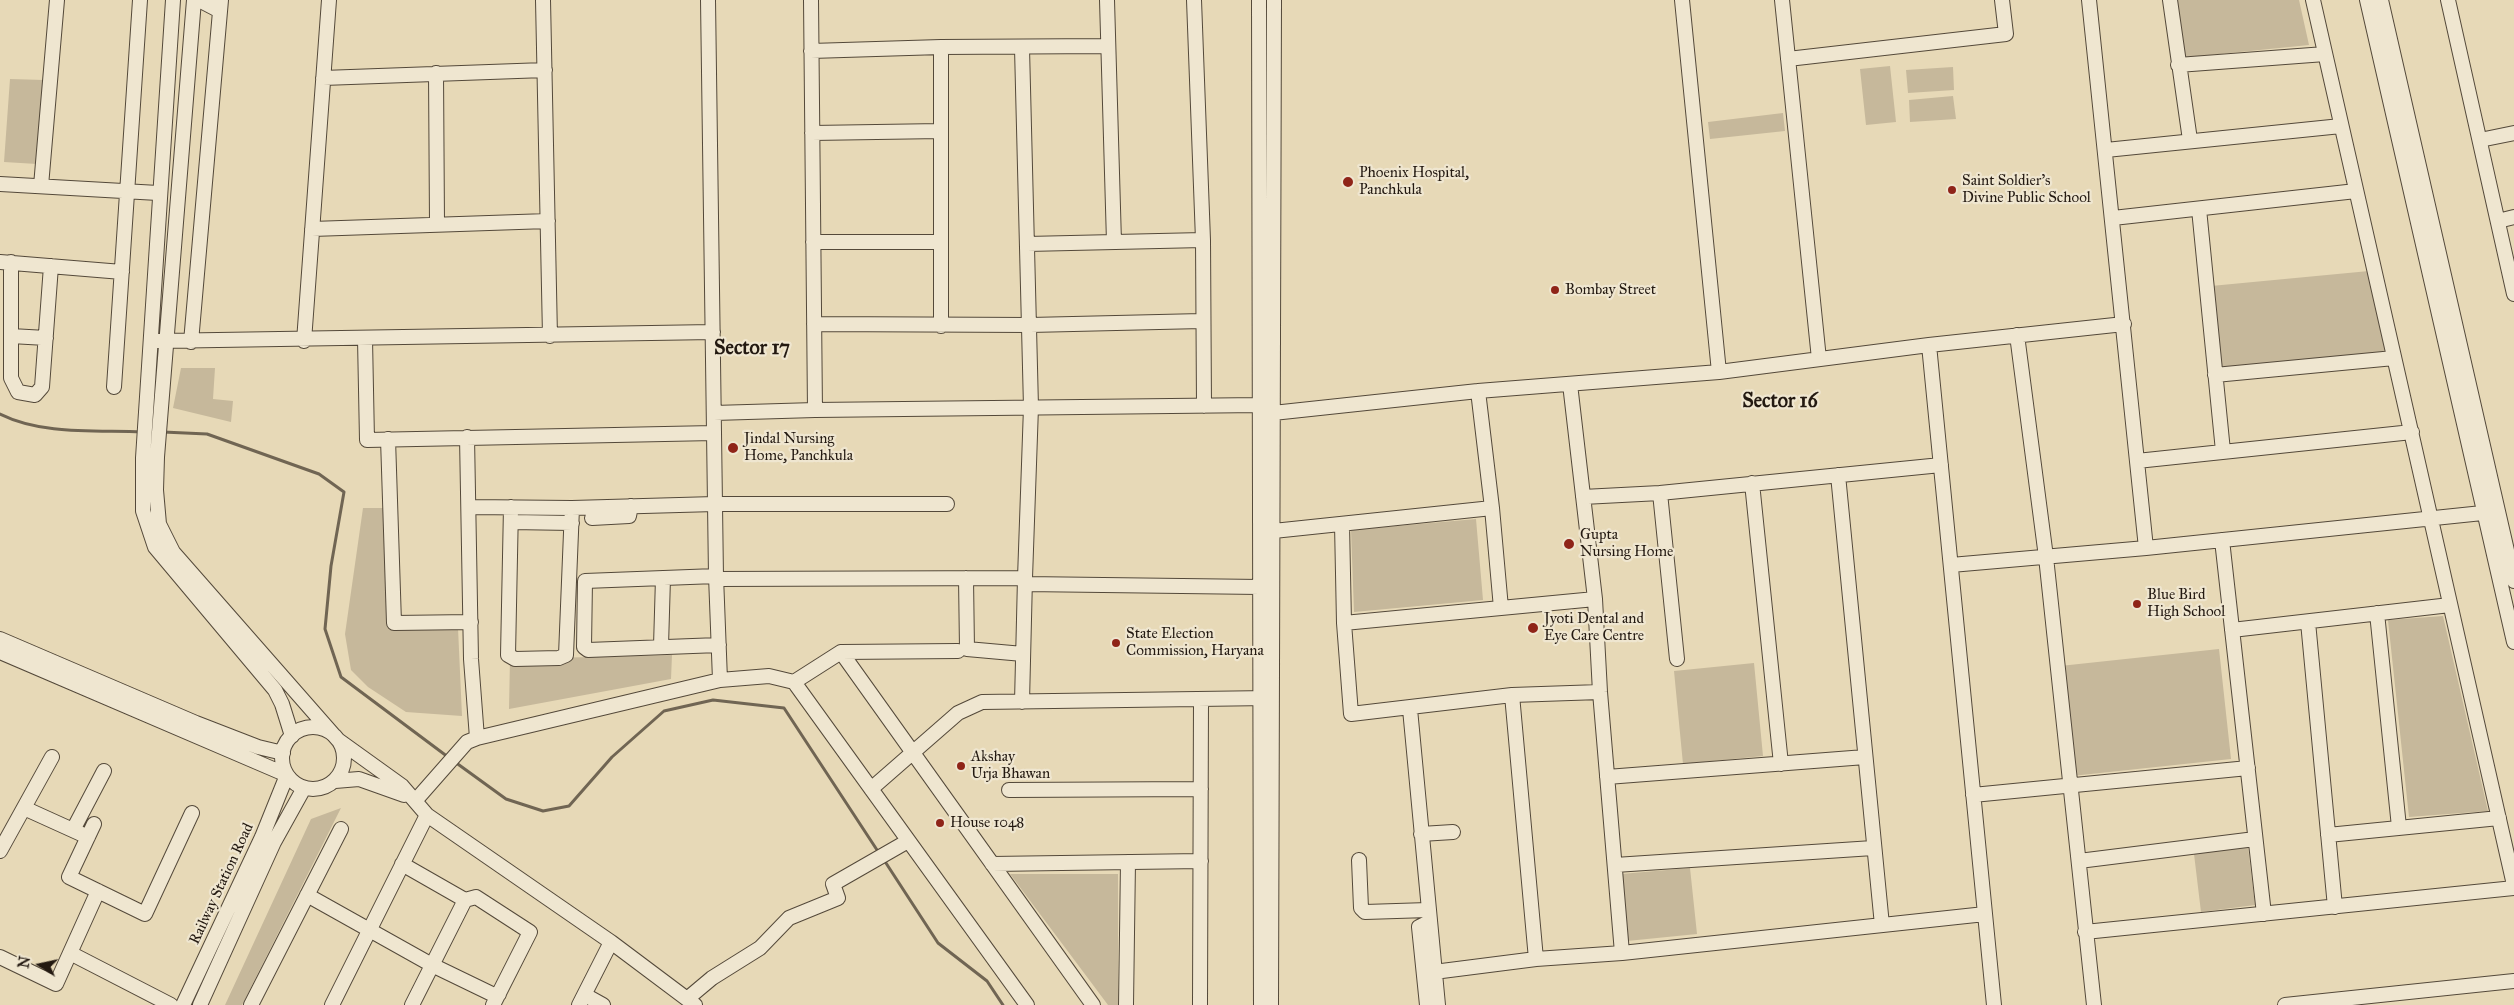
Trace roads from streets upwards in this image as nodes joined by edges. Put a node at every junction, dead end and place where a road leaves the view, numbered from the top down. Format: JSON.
{"nodes":[{"id":1,"x":57,"y":0,"type":"edge"},
{"id":2,"x":140,"y":0,"type":"edge"},
{"id":3,"x":173,"y":0,"type":"edge"},
{"id":4,"x":194,"y":0,"type":"edge"},
{"id":5,"x":199,"y":0,"type":"edge"},
{"id":6,"x":329,"y":0,"type":"edge"},
{"id":7,"x":543,"y":0,"type":"edge"},
{"id":8,"x":708,"y":0,"type":"edge"},
{"id":9,"x":811,"y":0,"type":"edge"},
{"id":10,"x":1107,"y":0,"type":"edge"},
{"id":11,"x":1194,"y":0,"type":"edge"},
{"id":12,"x":1259,"y":0,"type":"edge"},
{"id":13,"x":1274,"y":0,"type":"edge"},
{"id":14,"x":1682,"y":0,"type":"edge"},
{"id":15,"x":1782,"y":0,"type":"edge"},
{"id":16,"x":2002,"y":0,"type":"edge"},
{"id":17,"x":2089,"y":0,"type":"edge"},
{"id":18,"x":2170,"y":0,"type":"edge"},
{"id":19,"x":2313,"y":0,"type":"edge"},
{"id":20,"x":2367,"y":0,"type":"edge"},
{"id":21,"x":2381,"y":0,"type":"edge"},
{"id":22,"x":2448,"y":0,"type":"edge"},
{"id":23,"x":220,"y":6,"type":"edge"},
{"id":24,"x":1108,"y":46,"type":"junction"},
{"id":25,"x":941,"y":47,"type":"junction"},
{"id":26,"x":1022,"y":48,"type":"junction"},
{"id":27,"x":811,"y":51,"type":"junction"},
{"id":28,"x":2325,"y":54,"type":"junction"},
{"id":29,"x":1788,"y":59,"type":"junction"},
{"id":30,"x":2178,"y":65,"type":"junction"},
{"id":31,"x":545,"y":70,"type":"junction"},
{"id":32,"x":436,"y":73,"type":"junction"},
{"id":33,"x":323,"y":78,"type":"junction"},
{"id":34,"x":2341,"y":126,"type":"junction"},
{"id":35,"x":941,"y":131,"type":"junction"},
{"id":36,"x":812,"y":133,"type":"junction"},
{"id":37,"x":2514,"y":133,"type":"edge"},
{"id":38,"x":2190,"y":140,"type":"junction"},
{"id":39,"x":2480,"y":140,"type":"junction"},
{"id":40,"x":2106,"y":150,"type":"junction"},
{"id":41,"x":0,"y":184,"type":"edge"},
{"id":42,"x":41,"y":186,"type":"junction"},
{"id":43,"x":127,"y":191,"type":"junction"},
{"id":44,"x":2356,"y":191,"type":"junction"},
{"id":45,"x":158,"y":194,"type":"junction"},
{"id":46,"x":2199,"y":209,"type":"junction"},
{"id":47,"x":2514,"y":217,"type":"edge"},
{"id":48,"x":2113,"y":218,"type":"junction"},
{"id":49,"x":2498,"y":220,"type":"junction"},
{"id":50,"x":548,"y":221,"type":"junction"},
{"id":51,"x":437,"y":224,"type":"junction"},
{"id":52,"x":312,"y":229,"type":"junction"},
{"id":53,"x":1203,"y":240,"type":"junction"},
{"id":54,"x":814,"y":242,"type":"junction"},
{"id":55,"x":940,"y":242,"type":"junction"},
{"id":56,"x":1114,"y":242,"type":"junction"},
{"id":57,"x":1027,"y":244,"type":"junction"},
{"id":58,"x":5,"y":262,"type":"edge"},
{"id":59,"x":51,"y":266,"type":"junction"},
{"id":60,"x":122,"y":272,"type":"junction"},
{"id":61,"x":2514,"y":294,"type":"edge"},
{"id":62,"x":1202,"y":322,"type":"junction"},
{"id":63,"x":814,"y":324,"type":"junction"},
{"id":64,"x":2124,"y":324,"type":"junction"},
{"id":65,"x":1030,"y":325,"type":"junction"},
{"id":66,"x":941,"y":326,"type":"junction"},
{"id":67,"x":713,"y":332,"type":"junction"},
{"id":68,"x":2017,"y":335,"type":"junction"},
{"id":69,"x":11,"y":336,"type":"junction"},
{"id":70,"x":550,"y":336,"type":"junction"},
{"id":71,"x":46,"y":338,"type":"junction"},
{"id":72,"x":366,"y":339,"type":"junction"},
{"id":73,"x":150,"y":341,"type":"junction"},
{"id":74,"x":304,"y":341,"type":"junction"},
{"id":75,"x":165,"y":342,"type":"junction"},
{"id":76,"x":191,"y":342,"type":"junction"},
{"id":77,"x":1929,"y":345,"type":"junction"},
{"id":78,"x":2394,"y":358,"type":"junction"},
{"id":79,"x":1819,"y":359,"type":"junction"},
{"id":80,"x":1719,"y":372,"type":"junction"},
{"id":81,"x":2215,"y":375,"type":"junction"},
{"id":82,"x":1570,"y":384,"type":"junction"},
{"id":83,"x":114,"y":387,"type":"dead end"},
{"id":84,"x":1478,"y":390,"type":"junction"},
{"id":85,"x":1260,"y":405,"type":"junction"},
{"id":86,"x":1204,"y":406,"type":"junction"},
{"id":87,"x":1031,"y":408,"type":"junction"},
{"id":88,"x":816,"y":410,"type":"junction"},
{"id":89,"x":153,"y":412,"type":"junction"},
{"id":90,"x":714,"y":413,"type":"junction"},
{"id":91,"x":1273,"y":413,"type":"junction"},
{"id":92,"x":2412,"y":432,"type":"junction"},
{"id":93,"x":714,"y":433,"type":"junction"},
{"id":94,"x":467,"y":437,"type":"junction"},
{"id":95,"x":388,"y":440,"type":"junction"},
{"id":96,"x":2223,"y":451,"type":"junction"},
{"id":97,"x":150,"y":458,"type":"junction"},
{"id":98,"x":2137,"y":461,"type":"junction"},
{"id":99,"x":1941,"y":465,"type":"junction"},
{"id":100,"x":1838,"y":475,"type":"junction"},
{"id":101,"x":1752,"y":482,"type":"junction"},
{"id":102,"x":1660,"y":493,"type":"junction"},
{"id":103,"x":1583,"y":497,"type":"junction"},
{"id":104,"x":715,"y":504,"type":"junction"},
{"id":105,"x":947,"y":504,"type":"dead end"},
{"id":106,"x":631,"y":506,"type":"junction"},
{"id":107,"x":468,"y":507,"type":"junction"},
{"id":108,"x":511,"y":507,"type":"junction"},
{"id":109,"x":572,"y":508,"type":"junction"},
{"id":110,"x":1492,"y":508,"type":"junction"},
{"id":111,"x":2491,"y":512,"type":"junction"},
{"id":112,"x":592,"y":518,"type":"dead end"},
{"id":113,"x":2430,"y":518,"type":"junction"},
{"id":114,"x":510,"y":522,"type":"junction"},
{"id":115,"x":572,"y":523,"type":"junction"},
{"id":116,"x":1342,"y":524,"type":"junction"},
{"id":117,"x":1266,"y":531,"type":"junction"},
{"id":118,"x":2222,"y":540,"type":"junction"},
{"id":119,"x":2146,"y":548,"type":"junction"},
{"id":120,"x":2046,"y":556,"type":"junction"},
{"id":121,"x":1951,"y":565,"type":"junction"},
{"id":122,"x":663,"y":578,"type":"junction"},
{"id":123,"x":716,"y":578,"type":"junction"},
{"id":124,"x":966,"y":578,"type":"junction"},
{"id":125,"x":1025,"y":581,"type":"junction"},
{"id":126,"x":2514,"y":581,"type":"edge"},
{"id":127,"x":1260,"y":588,"type":"junction"},
{"id":128,"x":1595,"y":598,"type":"junction"},
{"id":129,"x":2450,"y":605,"type":"junction"},
{"id":130,"x":1501,"y":608,"type":"junction"},
{"id":131,"x":2377,"y":613,"type":"junction"},
{"id":132,"x":471,"y":622,"type":"junction"},
{"id":133,"x":2308,"y":622,"type":"junction"},
{"id":134,"x":1344,"y":623,"type":"junction"},
{"id":135,"x":2232,"y":630,"type":"junction"},
{"id":136,"x":2513,"y":637,"type":"edge"},
{"id":137,"x":0,"y":639,"type":"edge"},
{"id":138,"x":719,"y":645,"type":"junction"},
{"id":139,"x":662,"y":646,"type":"junction"},
{"id":140,"x":958,"y":651,"type":"dead end"},
{"id":141,"x":0,"y":652,"type":"edge"},
{"id":142,"x":841,"y":652,"type":"junction"},
{"id":143,"x":1023,"y":654,"type":"junction"},
{"id":144,"x":1677,"y":659,"type":"dead end"},
{"id":145,"x":720,"y":680,"type":"junction"},
{"id":146,"x":794,"y":682,"type":"junction"},
{"id":147,"x":1600,"y":692,"type":"junction"},
{"id":148,"x":1512,"y":695,"type":"junction"},
{"id":149,"x":1266,"y":698,"type":"junction"},
{"id":150,"x":1201,"y":699,"type":"junction"},
{"id":151,"x":1022,"y":702,"type":"junction"},
{"id":152,"x":1410,"y":709,"type":"junction"},
{"id":153,"x":292,"y":736,"type":"junction"},
{"id":154,"x":477,"y":738,"type":"junction"},
{"id":155,"x":338,"y":740,"type":"junction"},
{"id":156,"x":283,"y":753,"type":"junction"},
{"id":157,"x":912,"y":753,"type":"junction"},
{"id":158,"x":52,"y":757,"type":"dead end"},
{"id":159,"x":1865,"y":757,"type":"junction"},
{"id":160,"x":1781,"y":764,"type":"junction"},
{"id":161,"x":2248,"y":768,"type":"junction"},
{"id":162,"x":104,"y":771,"type":"dead end"},
{"id":163,"x":288,"y":775,"type":"junction"},
{"id":164,"x":1607,"y":777,"type":"junction"},
{"id":165,"x":335,"y":781,"type":"junction"},
{"id":166,"x":2071,"y":784,"type":"junction"},
{"id":167,"x":304,"y":788,"type":"junction"},
{"id":168,"x":871,"y":789,"type":"junction"},
{"id":169,"x":1201,"y":789,"type":"junction"},
{"id":170,"x":1009,"y":790,"type":"dead end"},
{"id":171,"x":1973,"y":795,"type":"junction"},
{"id":172,"x":416,"y":800,"type":"junction"},
{"id":173,"x":24,"y":808,"type":"junction"},
{"id":174,"x":192,"y":813,"type":"dead end"},
{"id":175,"x":427,"y":815,"type":"junction"},
{"id":176,"x":2499,"y":818,"type":"junction"},
{"id":177,"x":94,"y":824,"type":"dead end"},
{"id":178,"x":2398,"y":827,"type":"junction"},
{"id":179,"x":341,"y":829,"type":"dead end"},
{"id":180,"x":73,"y":830,"type":"junction"},
{"id":181,"x":1453,"y":832,"type":"dead end"},
{"id":182,"x":1421,"y":834,"type":"junction"},
{"id":183,"x":2328,"y":835,"type":"junction"},
{"id":184,"x":88,"y":837,"type":"junction"},
{"id":185,"x":2256,"y":839,"type":"junction"},
{"id":186,"x":908,"y":841,"type":"junction"},
{"id":187,"x":1873,"y":848,"type":"junction"},
{"id":188,"x":0,"y":852,"type":"edge"},
{"id":189,"x":1359,"y":860,"type":"dead end"},
{"id":190,"x":1201,"y":861,"type":"junction"},
{"id":191,"x":2079,"y":861,"type":"junction"},
{"id":192,"x":1128,"y":862,"type":"junction"},
{"id":193,"x":992,"y":864,"type":"junction"},
{"id":194,"x":402,"y":865,"type":"junction"},
{"id":195,"x":1614,"y":865,"type":"junction"},
{"id":196,"x":2514,"y":887,"type":"edge"},
{"id":197,"x":98,"y":892,"type":"junction"},
{"id":198,"x":307,"y":895,"type":"junction"},
{"id":199,"x":466,"y":900,"type":"junction"},
{"id":200,"x":2336,"y":907,"type":"junction"},
{"id":201,"x":1985,"y":914,"type":"junction"},
{"id":202,"x":2264,"y":914,"type":"junction"},
{"id":203,"x":1429,"y":916,"type":"junction"},
{"id":204,"x":1882,"y":925,"type":"junction"},
{"id":205,"x":369,"y":930,"type":"junction"},
{"id":206,"x":2085,"y":932,"type":"junction"},
{"id":207,"x":611,"y":942,"type":"junction"},
{"id":208,"x":1622,"y":953,"type":"junction"},
{"id":209,"x":70,"y":954,"type":"junction"},
{"id":210,"x":0,"y":957,"type":"edge"},
{"id":211,"x":1536,"y":959,"type":"junction"},
{"id":212,"x":432,"y":966,"type":"junction"},
{"id":213,"x":1434,"y":972,"type":"junction"},
{"id":214,"x":2514,"y":981,"type":"edge"},
{"id":215,"x":496,"y":1000,"type":"edge"},
{"id":216,"x":582,"y":1000,"type":"edge"},
{"id":217,"x":691,"y":1002,"type":"edge"},
{"id":218,"x":1021,"y":1002,"type":"edge"},
{"id":219,"x":171,"y":1005,"type":"edge"},
{"id":220,"x":184,"y":1005,"type":"edge"},
{"id":221,"x":200,"y":1005,"type":"edge"},
{"id":222,"x":250,"y":1005,"type":"edge"},
{"id":223,"x":332,"y":1005,"type":"edge"},
{"id":224,"x":412,"y":1005,"type":"edge"},
{"id":225,"x":603,"y":1005,"type":"edge"},
{"id":226,"x":1093,"y":1005,"type":"edge"},
{"id":227,"x":1126,"y":1005,"type":"edge"},
{"id":228,"x":1200,"y":1005,"type":"edge"},
{"id":229,"x":1260,"y":1005,"type":"edge"},
{"id":230,"x":1271,"y":1005,"type":"edge"},
{"id":231,"x":1427,"y":1005,"type":"edge"},
{"id":232,"x":1438,"y":1005,"type":"edge"},
{"id":233,"x":1994,"y":1005,"type":"edge"},
{"id":234,"x":2094,"y":1005,"type":"edge"},
{"id":235,"x":2286,"y":1005,"type":"edge"}],
"edges":[{"from":1,"to":42,"type":"street"},
{"from":2,"to":43,"type":"street"},
{"from":3,"to":45,"type":"street"},
{"from":4,"to":75,"type":"street"},
{"from":5,"to":23,"type":"street"},
{"from":6,"to":33,"type":"street"},
{"from":7,"to":31,"type":"street"},
{"from":8,"to":67,"type":"street"},
{"from":9,"to":27,"type":"street"},
{"from":10,"to":24,"type":"street"},
{"from":11,"to":53,"type":"street"},
{"from":12,"to":85,"type":"street"},
{"from":13,"to":91,"type":"street"},
{"from":14,"to":80,"type":"street"},
{"from":15,"to":29,"type":"street"},
{"from":16,"to":29,"type":"street"},
{"from":17,"to":40,"type":"street"},
{"from":18,"to":30,"type":"street"},
{"from":19,"to":28,"type":"street"},
{"from":20,"to":111,"type":"street"},
{"from":21,"to":111,"type":"street"},
{"from":22,"to":39,"type":"street"},
{"from":23,"to":76,"type":"street"},
{"from":24,"to":26,"type":"street"},
{"from":24,"to":56,"type":"street"},
{"from":25,"to":26,"type":"street"},
{"from":25,"to":27,"type":"street"},
{"from":25,"to":35,"type":"street"},
{"from":26,"to":57,"type":"street"},
{"from":27,"to":36,"type":"street"},
{"from":28,"to":30,"type":"street"},
{"from":28,"to":34,"type":"street"},
{"from":29,"to":79,"type":"street"},
{"from":30,"to":38,"type":"street"},
{"from":31,"to":32,"type":"street"},
{"from":31,"to":50,"type":"street"},
{"from":32,"to":33,"type":"street"},
{"from":32,"to":51,"type":"street"},
{"from":33,"to":52,"type":"street"},
{"from":34,"to":38,"type":"street"},
{"from":34,"to":44,"type":"street"},
{"from":35,"to":36,"type":"street"},
{"from":35,"to":55,"type":"street"},
{"from":36,"to":54,"type":"street"},
{"from":37,"to":39,"type":"street"},
{"from":38,"to":40,"type":"street"},
{"from":39,"to":49,"type":"street"},
{"from":40,"to":48,"type":"street"},
{"from":41,"to":42,"type":"street"},
{"from":42,"to":43,"type":"street"},
{"from":43,"to":45,"type":"street"},
{"from":43,"to":60,"type":"street"},
{"from":44,"to":46,"type":"street"},
{"from":44,"to":78,"type":"street"},
{"from":45,"to":73,"type":"street"},
{"from":46,"to":48,"type":"street"},
{"from":46,"to":81,"type":"street"},
{"from":47,"to":49,"type":"street"},
{"from":48,"to":64,"type":"street"},
{"from":49,"to":61,"type":"street"},
{"from":50,"to":51,"type":"street"},
{"from":50,"to":70,"type":"street"},
{"from":51,"to":52,"type":"street"},
{"from":52,"to":74,"type":"street"},
{"from":53,"to":56,"type":"street"},
{"from":53,"to":62,"type":"street"},
{"from":54,"to":55,"type":"street"},
{"from":54,"to":63,"type":"street"},
{"from":55,"to":66,"type":"street"},
{"from":56,"to":57,"type":"street"},
{"from":57,"to":65,"type":"street"},
{"from":58,"to":59,"type":"street"},
{"from":58,"to":69,"type":"street"},
{"from":59,"to":60,"type":"street"},
{"from":59,"to":71,"type":"street"},
{"from":60,"to":83,"type":"street"},
{"from":62,"to":65,"type":"street"},
{"from":62,"to":86,"type":"street"},
{"from":63,"to":66,"type":"street"},
{"from":63,"to":88,"type":"street"},
{"from":64,"to":68,"type":"street"},
{"from":64,"to":98,"type":"street"},
{"from":65,"to":66,"type":"street"},
{"from":65,"to":87,"type":"street"},
{"from":67,"to":70,"type":"street"},
{"from":67,"to":90,"type":"street"},
{"from":68,"to":77,"type":"street"},
{"from":68,"to":120,"type":"street"},
{"from":69,"to":71,"type":"street"},
{"from":69,"to":71,"type":"street"},
{"from":70,"to":72,"type":"street"},
{"from":72,"to":74,"type":"street"},
{"from":72,"to":95,"type":"street"},
{"from":73,"to":75,"type":"street"},
{"from":73,"to":89,"type":"street"},
{"from":74,"to":76,"type":"street"},
{"from":75,"to":76,"type":"street"},
{"from":75,"to":89,"type":"street"},
{"from":77,"to":79,"type":"street"},
{"from":77,"to":99,"type":"street"},
{"from":78,"to":81,"type":"street"},
{"from":78,"to":92,"type":"street"},
{"from":79,"to":80,"type":"street"},
{"from":80,"to":82,"type":"street"},
{"from":81,"to":96,"type":"street"},
{"from":82,"to":84,"type":"street"},
{"from":82,"to":103,"type":"street"},
{"from":84,"to":91,"type":"street"},
{"from":84,"to":110,"type":"street"},
{"from":85,"to":86,"type":"street"},
{"from":85,"to":91,"type":"street"},
{"from":85,"to":117,"type":"street"},
{"from":86,"to":87,"type":"street"},
{"from":87,"to":88,"type":"street"},
{"from":87,"to":125,"type":"street"},
{"from":88,"to":90,"type":"street"},
{"from":89,"to":97,"type":"street"},
{"from":90,"to":93,"type":"street"},
{"from":91,"to":117,"type":"street"},
{"from":92,"to":96,"type":"street"},
{"from":92,"to":113,"type":"street"},
{"from":93,"to":94,"type":"street"},
{"from":93,"to":104,"type":"street"},
{"from":94,"to":95,"type":"street"},
{"from":94,"to":107,"type":"street"},
{"from":95,"to":132,"type":"street"},
{"from":96,"to":98,"type":"street"},
{"from":97,"to":153,"type":"street"},
{"from":97,"to":155,"type":"street"},
{"from":98,"to":119,"type":"street"},
{"from":99,"to":100,"type":"street"},
{"from":99,"to":121,"type":"street"},
{"from":100,"to":101,"type":"street"},
{"from":100,"to":159,"type":"street"},
{"from":101,"to":102,"type":"street"},
{"from":101,"to":160,"type":"street"},
{"from":102,"to":103,"type":"street"},
{"from":102,"to":144,"type":"street"},
{"from":103,"to":128,"type":"street"},
{"from":104,"to":105,"type":"street"},
{"from":104,"to":106,"type":"street"},
{"from":104,"to":123,"type":"street"},
{"from":106,"to":109,"type":"street"},
{"from":106,"to":112,"type":"street"},
{"from":107,"to":108,"type":"street"},
{"from":107,"to":132,"type":"street"},
{"from":108,"to":109,"type":"street"},
{"from":108,"to":114,"type":"street"},
{"from":109,"to":115,"type":"street"},
{"from":110,"to":116,"type":"street"},
{"from":110,"to":130,"type":"street"},
{"from":111,"to":113,"type":"street"},
{"from":111,"to":126,"type":"street"},
{"from":111,"to":136,"type":"street"},
{"from":113,"to":118,"type":"street"},
{"from":113,"to":129,"type":"street"},
{"from":114,"to":115,"type":"street"},
{"from":114,"to":115,"type":"street"},
{"from":116,"to":117,"type":"street"},
{"from":116,"to":134,"type":"street"},
{"from":117,"to":127,"type":"street"},
{"from":117,"to":149,"type":"street"},
{"from":118,"to":119,"type":"street"},
{"from":118,"to":135,"type":"street"},
{"from":119,"to":120,"type":"street"},
{"from":120,"to":121,"type":"street"},
{"from":120,"to":166,"type":"street"},
{"from":121,"to":171,"type":"street"},
{"from":122,"to":123,"type":"street"},
{"from":122,"to":139,"type":"street"},
{"from":122,"to":139,"type":"street"},
{"from":123,"to":124,"type":"street"},
{"from":123,"to":138,"type":"street"},
{"from":124,"to":125,"type":"street"},
{"from":124,"to":143,"type":"street"},
{"from":125,"to":127,"type":"street"},
{"from":125,"to":143,"type":"street"},
{"from":127,"to":149,"type":"street"},
{"from":128,"to":130,"type":"street"},
{"from":128,"to":147,"type":"street"},
{"from":129,"to":131,"type":"street"},
{"from":129,"to":176,"type":"street"},
{"from":130,"to":134,"type":"street"},
{"from":131,"to":133,"type":"street"},
{"from":131,"to":178,"type":"street"},
{"from":132,"to":154,"type":"street"},
{"from":133,"to":135,"type":"street"},
{"from":133,"to":183,"type":"street"},
{"from":134,"to":152,"type":"street"},
{"from":135,"to":161,"type":"street"},
{"from":137,"to":156,"type":"street"},
{"from":138,"to":139,"type":"street"},
{"from":138,"to":145,"type":"street"},
{"from":140,"to":142,"type":"street"},
{"from":141,"to":163,"type":"street"},
{"from":142,"to":146,"type":"street"},
{"from":142,"to":157,"type":"street"},
{"from":143,"to":151,"type":"street"},
{"from":145,"to":146,"type":"street"},
{"from":145,"to":154,"type":"street"},
{"from":146,"to":168,"type":"street"},
{"from":147,"to":148,"type":"street"},
{"from":147,"to":164,"type":"street"},
{"from":148,"to":152,"type":"street"},
{"from":148,"to":211,"type":"street"},
{"from":149,"to":150,"type":"street"},
{"from":149,"to":229,"type":"street"},
{"from":149,"to":230,"type":"street"},
{"from":150,"to":151,"type":"street"},
{"from":150,"to":169,"type":"street"},
{"from":151,"to":157,"type":"street"},
{"from":152,"to":182,"type":"street"},
{"from":153,"to":155,"type":"street"},
{"from":153,"to":156,"type":"street"},
{"from":154,"to":172,"type":"street"},
{"from":155,"to":165,"type":"street"},
{"from":155,"to":172,"type":"street"},
{"from":156,"to":163,"type":"street"},
{"from":157,"to":168,"type":"street"},
{"from":157,"to":193,"type":"street"},
{"from":158,"to":173,"type":"street"},
{"from":159,"to":160,"type":"street"},
{"from":159,"to":187,"type":"street"},
{"from":160,"to":164,"type":"street"},
{"from":161,"to":166,"type":"street"},
{"from":161,"to":185,"type":"street"},
{"from":162,"to":180,"type":"street"},
{"from":163,"to":167,"type":"street"},
{"from":163,"to":220,"type":"street","name":"Railway Station Road"},
{"from":164,"to":195,"type":"street"},
{"from":165,"to":167,"type":"street"},
{"from":165,"to":172,"type":"street"},
{"from":166,"to":171,"type":"street"},
{"from":166,"to":191,"type":"street"},
{"from":167,"to":221,"type":"street","name":"Railway Station Road"},
{"from":168,"to":186,"type":"street"},
{"from":169,"to":170,"type":"street"},
{"from":169,"to":190,"type":"street"},
{"from":171,"to":201,"type":"street"},
{"from":172,"to":175,"type":"street"},
{"from":173,"to":180,"type":"street"},
{"from":173,"to":188,"type":"street"},
{"from":174,"to":197,"type":"street"},
{"from":175,"to":194,"type":"street"},
{"from":175,"to":207,"type":"street"},
{"from":176,"to":178,"type":"street"},
{"from":176,"to":196,"type":"street"},
{"from":177,"to":184,"type":"street"},
{"from":178,"to":183,"type":"street"},
{"from":179,"to":198,"type":"street"},
{"from":180,"to":184,"type":"street"},
{"from":181,"to":182,"type":"street"},
{"from":182,"to":203,"type":"street"},
{"from":183,"to":200,"type":"street"},
{"from":184,"to":197,"type":"street"},
{"from":185,"to":191,"type":"street"},
{"from":185,"to":202,"type":"street"},
{"from":186,"to":217,"type":"street"},
{"from":186,"to":218,"type":"street"},
{"from":187,"to":195,"type":"street"},
{"from":187,"to":204,"type":"street"},
{"from":189,"to":203,"type":"street"},
{"from":190,"to":192,"type":"street"},
{"from":190,"to":228,"type":"street"},
{"from":191,"to":206,"type":"street"},
{"from":192,"to":193,"type":"street"},
{"from":192,"to":227,"type":"street"},
{"from":193,"to":226,"type":"street"},
{"from":194,"to":199,"type":"street"},
{"from":194,"to":205,"type":"street"},
{"from":195,"to":208,"type":"street"},
{"from":196,"to":200,"type":"street"},
{"from":197,"to":209,"type":"street"},
{"from":198,"to":205,"type":"street"},
{"from":198,"to":222,"type":"street"},
{"from":199,"to":212,"type":"street"},
{"from":199,"to":215,"type":"street"},
{"from":200,"to":202,"type":"street"},
{"from":201,"to":204,"type":"street"},
{"from":201,"to":233,"type":"street"},
{"from":202,"to":206,"type":"street"},
{"from":203,"to":213,"type":"street"},
{"from":203,"to":231,"type":"street"},
{"from":204,"to":208,"type":"street"},
{"from":205,"to":212,"type":"street"},
{"from":205,"to":223,"type":"street"},
{"from":206,"to":234,"type":"street"},
{"from":207,"to":216,"type":"street"},
{"from":207,"to":217,"type":"street"},
{"from":208,"to":211,"type":"street"},
{"from":209,"to":210,"type":"street"},
{"from":209,"to":219,"type":"street"},
{"from":211,"to":213,"type":"street"},
{"from":212,"to":215,"type":"street"},
{"from":212,"to":224,"type":"street"},
{"from":213,"to":232,"type":"street"},
{"from":214,"to":235,"type":"street"},
{"from":216,"to":225,"type":"street"}]}
